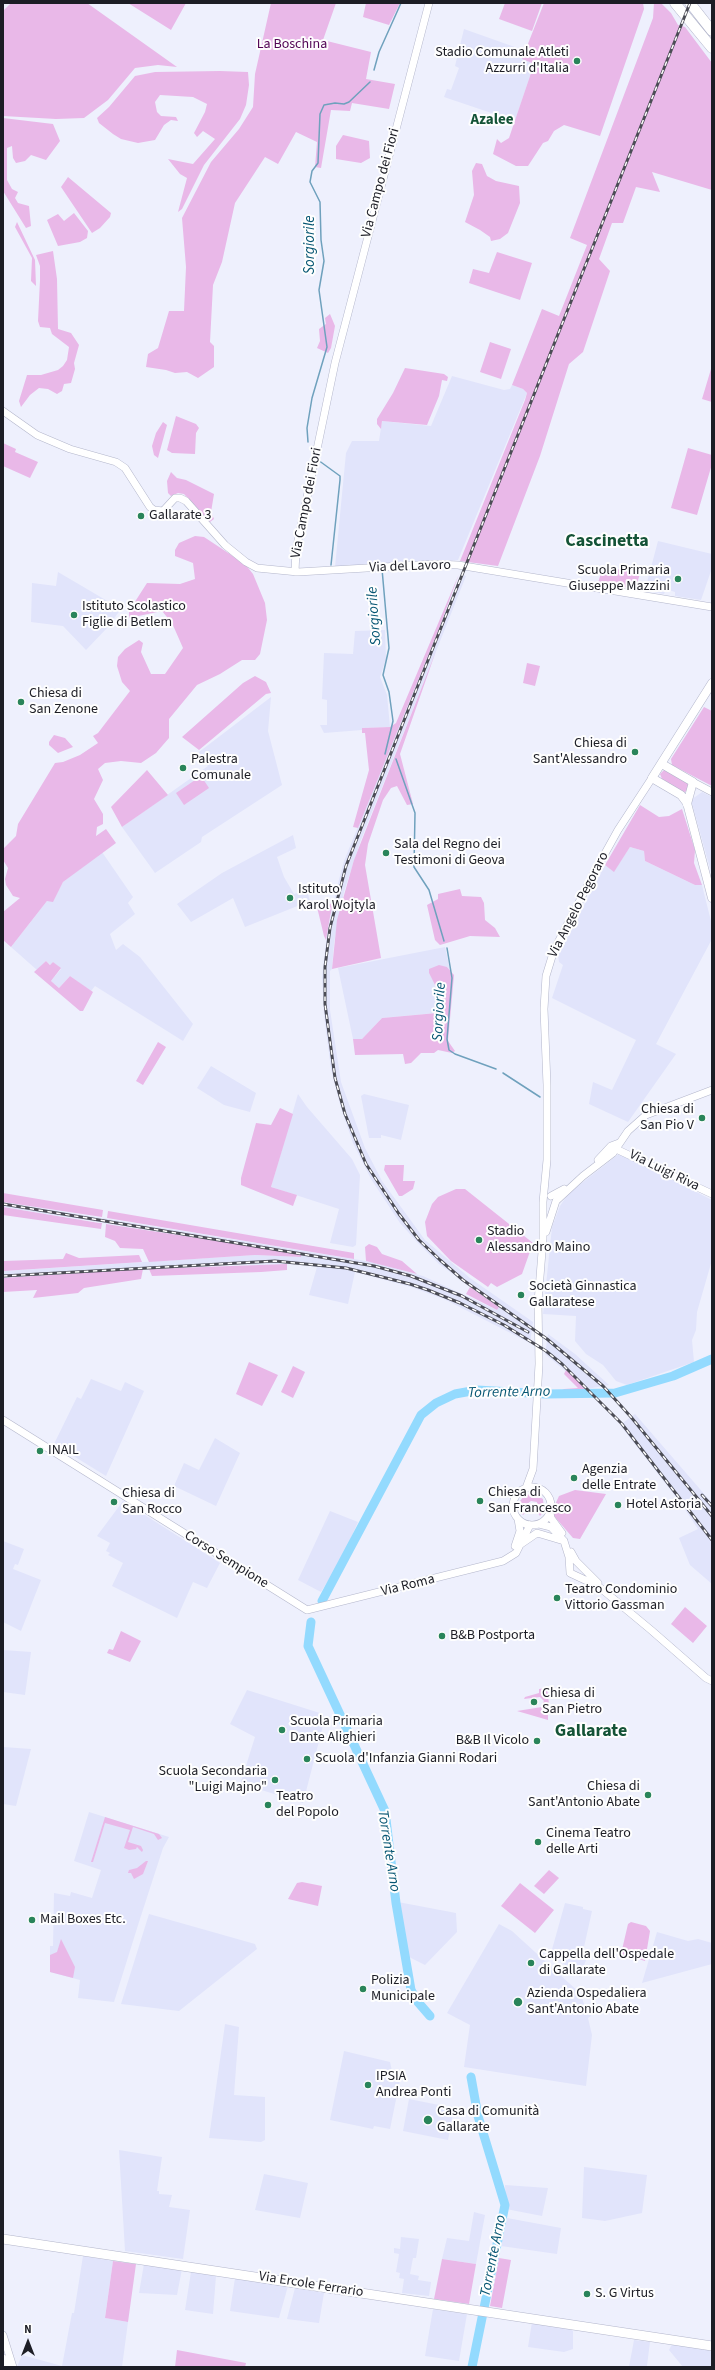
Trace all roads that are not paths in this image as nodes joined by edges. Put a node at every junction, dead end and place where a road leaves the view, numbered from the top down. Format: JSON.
{"nodes":[{"id":1,"x":425,"y":3,"type":"edge"},
{"id":2,"x":429,"y":3,"type":"edge"},
{"id":3,"x":676,"y":3,"type":"edge"},
{"id":4,"x":690,"y":3,"type":"edge"},
{"id":5,"x":712,"y":31,"type":"edge"},
{"id":6,"x":712,"y":48,"type":"edge"},
{"id":7,"x":335,"y":363,"type":"junction"},
{"id":8,"x":3,"y":411,"type":"edge"},
{"id":9,"x":294,"y":572,"type":"junction"},
{"id":10,"x":712,"y":607,"type":"edge"},
{"id":11,"x":712,"y":682,"type":"edge"},
{"id":12,"x":662,"y":764,"type":"junction"},
{"id":13,"x":652,"y":778,"type":"junction"},
{"id":14,"x":691,"y":789,"type":"junction"},
{"id":15,"x":712,"y":792,"type":"edge"},
{"id":16,"x":712,"y":898,"type":"edge"},
{"id":17,"x":712,"y":1090,"type":"edge"},
{"id":18,"x":618,"y":1146,"type":"junction"},
{"id":19,"x":712,"y":1194,"type":"edge"},
{"id":20,"x":550,"y":1200,"type":"junction"},
{"id":21,"x":543,"y":1240,"type":"junction"},
{"id":22,"x":3,"y":1420,"type":"edge"},
{"id":23,"x":533,"y":1469,"type":"junction"},
{"id":24,"x":526,"y":1488,"type":"junction"},
{"id":25,"x":539,"y":1488,"type":"junction"},
{"id":26,"x":550,"y":1513,"type":"junction"},
{"id":27,"x":518,"y":1519,"type":"junction"},
{"id":28,"x":539,"y":1524,"type":"junction"},
{"id":29,"x":530,"y":1525,"type":"junction"},
{"id":30,"x":564,"y":1541,"type":"junction"},
{"id":31,"x":520,"y":1545,"type":"junction"},
{"id":32,"x":509,"y":1558,"type":"junction"},
{"id":33,"x":570,"y":1568,"type":"junction"},
{"id":34,"x":593,"y":1578,"type":"junction"},
{"id":35,"x":613,"y":1599,"type":"junction"},
{"id":36,"x":307,"y":1610,"type":"joint"},
{"id":37,"x":701,"y":1674,"type":"junction"},
{"id":38,"x":712,"y":1681,"type":"edge"},
{"id":39,"x":712,"y":1686,"type":"edge"},
{"id":40,"x":3,"y":2232,"type":"edge"},
{"id":41,"x":3,"y":2239,"type":"edge"},
{"id":42,"x":20,"y":2241,"type":"junction"},
{"id":43,"x":3,"y":2335,"type":"edge"},
{"id":44,"x":712,"y":2346,"type":"edge"},
{"id":45,"x":3,"y":2358,"type":"edge"},
{"id":46,"x":6,"y":2367,"type":"edge"},
{"id":47,"x":13,"y":2367,"type":"edge"}],
"edges":[{"from":1,"to":7,"type":"street","name":"Via Campo dei Fiori"},
{"from":2,"to":7,"type":"street","name":"Via Campo dei Fiori"},
{"from":3,"to":6,"type":"highway"},
{"from":4,"to":5,"type":"highway"},
{"from":7,"to":9,"type":"street","name":"Via Campo dei Fiori"},
{"from":8,"to":9,"type":"street","name":"Via del Lavoro"},
{"from":9,"to":10,"type":"street","name":"Via del Lavoro"},
{"from":11,"to":12,"type":"main road","name":"Via Angelo Pegoraro"},
{"from":12,"to":13,"type":"main road","name":"Via Angelo Pegoraro"},
{"from":12,"to":14,"type":"main road"},
{"from":13,"to":14,"type":"main road"},
{"from":13,"to":20,"type":"street","name":"Via Angelo Pegoraro"},
{"from":14,"to":15,"type":"street"},
{"from":14,"to":16,"type":"main road"},
{"from":17,"to":18,"type":"street"},
{"from":18,"to":19,"type":"street","name":"Via Luigi Riva"},
{"from":18,"to":20,"type":"street"},
{"from":20,"to":21,"type":"street","name":"Via Angelo Pegoraro"},
{"from":20,"to":21,"type":"street","name":"Via Angelo Pegoraro"},
{"from":21,"to":23,"type":"street","name":"Via Angelo Pegoraro"},
{"from":22,"to":36,"type":"street","name":"Corso Sempione"},
{"from":23,"to":24,"type":"street"},
{"from":23,"to":25,"type":"street"},
{"from":24,"to":25,"type":"street"},
{"from":24,"to":27,"type":"street"},
{"from":25,"to":26,"type":"street"},
{"from":26,"to":28,"type":"street"},
{"from":26,"to":34,"type":"street"},
{"from":27,"to":29,"type":"street"},
{"from":27,"to":32,"type":"street"},
{"from":28,"to":29,"type":"street"},
{"from":28,"to":30,"type":"street"},
{"from":29,"to":31,"type":"street","name":"Via Roma"},
{"from":30,"to":31,"type":"street"},
{"from":30,"to":33,"type":"street"},
{"from":31,"to":32,"type":"street","name":"Via Roma"},
{"from":32,"to":36,"type":"street","name":"Via Roma"},
{"from":33,"to":34,"type":"street"},
{"from":33,"to":35,"type":"street"},
{"from":34,"to":35,"type":"street"},
{"from":35,"to":37,"type":"street"},
{"from":37,"to":38,"type":"street"},
{"from":37,"to":39,"type":"street"},
{"from":40,"to":42,"type":"main road"},
{"from":41,"to":42,"type":"main road","name":"Via Ercole Ferrario"},
{"from":42,"to":44,"type":"main road","name":"Via Ercole Ferrario"},
{"from":43,"to":47,"type":"street"},
{"from":45,"to":46,"type":"street"}]}
